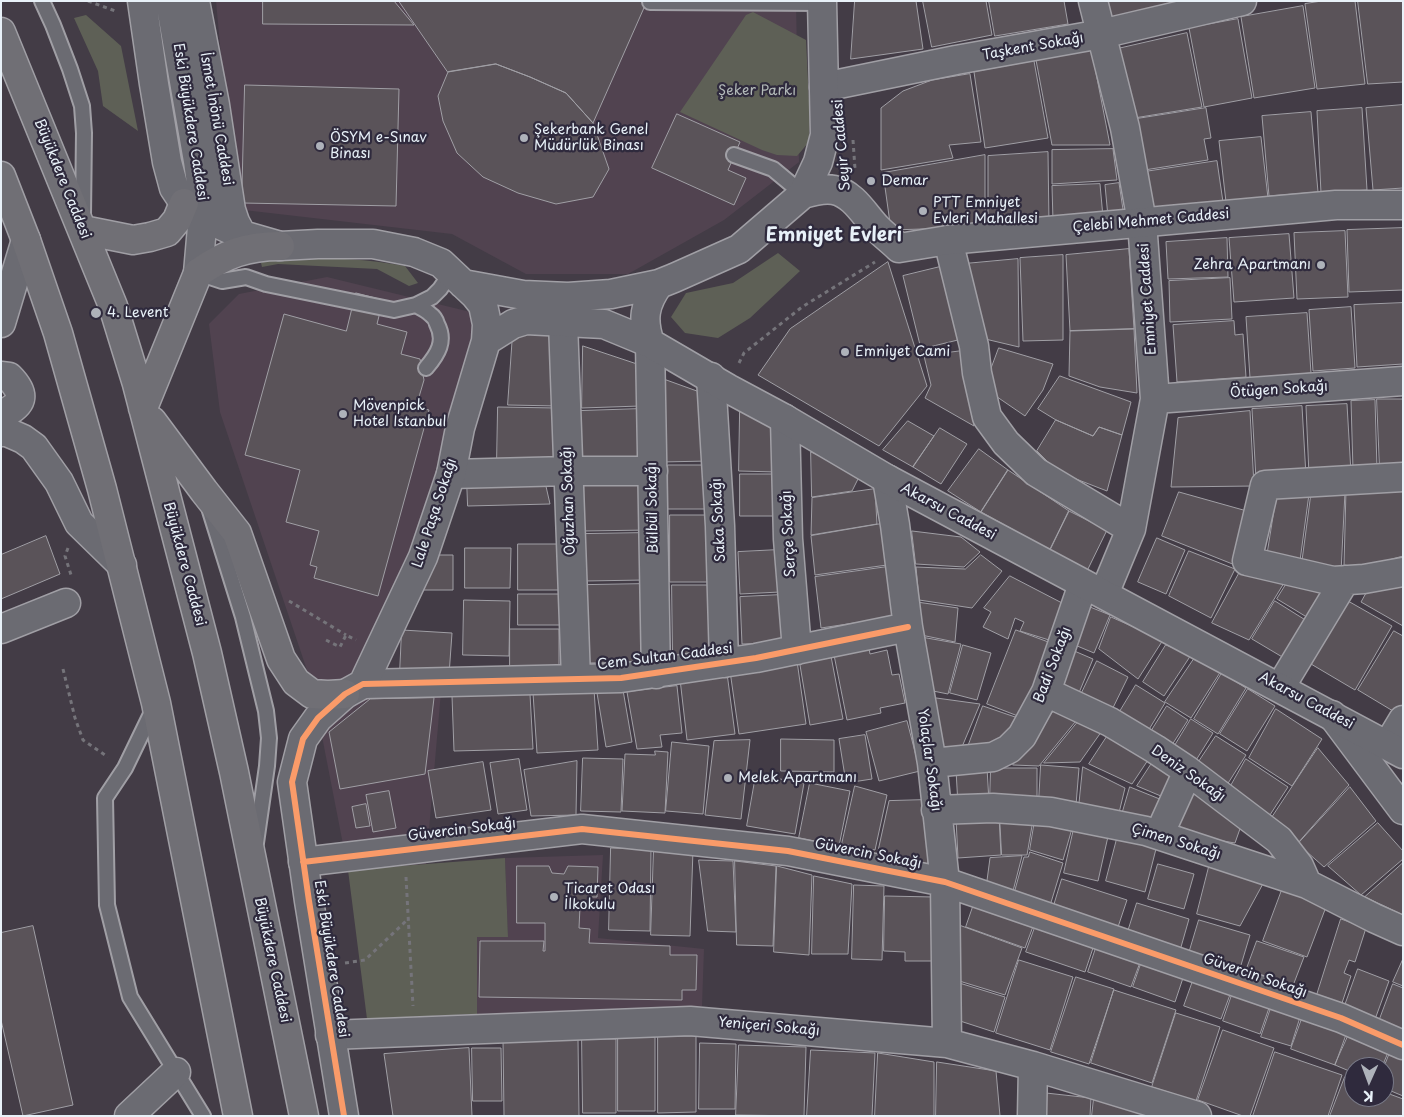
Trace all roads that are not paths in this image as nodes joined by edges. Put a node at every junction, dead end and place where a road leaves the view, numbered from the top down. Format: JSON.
{"nodes":[{"id":1,"x":42,"y":1,"type":"edge"},
{"id":2,"x":142,"y":1,"type":"edge"},
{"id":3,"x":170,"y":1,"type":"edge"},
{"id":4,"x":195,"y":1,"type":"edge"},
{"id":5,"x":1093,"y":1,"type":"edge"},
{"id":6,"x":1242,"y":1,"type":"edge"},
{"id":7,"x":650,"y":2,"type":"edge"},
{"id":8,"x":822,"y":2,"type":"edge"},
{"id":9,"x":1,"y":32,"type":"edge"},
{"id":10,"x":1101,"y":34,"type":"junction"},
{"id":11,"x":824,"y":87,"type":"junction"},
{"id":12,"x":734,"y":155,"type":"dead end"},
{"id":13,"x":1,"y":176,"type":"edge"},
{"id":14,"x":803,"y":194,"type":"junction"},
{"id":15,"x":1403,"y":205,"type":"edge"},
{"id":16,"x":193,"y":209,"type":"junction"},
{"id":17,"x":1142,"y":222,"type":"junction"},
{"id":18,"x":82,"y":230,"type":"junction"},
{"id":19,"x":242,"y":235,"type":"junction"},
{"id":20,"x":26,"y":240,"type":"junction"},
{"id":21,"x":948,"y":240,"type":"junction"},
{"id":22,"x":280,"y":246,"type":"junction"},
{"id":23,"x":198,"y":273,"type":"junction"},
{"id":24,"x":457,"y":278,"type":"junction"},
{"id":25,"x":658,"y":284,"type":"junction"},
{"id":26,"x":416,"y":305,"type":"junction"},
{"id":27,"x":566,"y":310,"type":"junction"},
{"id":28,"x":1,"y":323,"type":"edge"},
{"id":29,"x":486,"y":341,"type":"junction"},
{"id":30,"x":650,"y":342,"type":"junction"},
{"id":31,"x":426,"y":368,"type":"dead end"},
{"id":32,"x":1,"y":376,"type":"edge"},
{"id":33,"x":1403,"y":381,"type":"edge"},
{"id":34,"x":720,"y":383,"type":"junction"},
{"id":35,"x":1155,"y":399,"type":"junction"},
{"id":36,"x":143,"y":408,"type":"junction"},
{"id":37,"x":1,"y":416,"type":"edge"},
{"id":38,"x":785,"y":419,"type":"junction"},
{"id":39,"x":1,"y":432,"type":"edge"},
{"id":40,"x":568,"y":471,"type":"junction"},
{"id":41,"x":653,"y":471,"type":"junction"},
{"id":42,"x":451,"y":474,"type":"junction"},
{"id":43,"x":1403,"y":477,"type":"edge"},
{"id":44,"x":887,"y":479,"type":"junction"},
{"id":45,"x":204,"y":491,"type":"junction"},
{"id":46,"x":1132,"y":529,"type":"junction"},
{"id":47,"x":122,"y":565,"type":"junction"},
{"id":48,"x":1403,"y":572,"type":"edge"},
{"id":49,"x":1345,"y":580,"type":"junction"},
{"id":50,"x":1093,"y":589,"type":"junction"},
{"id":51,"x":66,"y":603,"type":"dead end"},
{"id":52,"x":908,"y":627,"type":"junction"},
{"id":53,"x":1,"y":629,"type":"edge"},
{"id":54,"x":797,"y":650,"type":"junction"},
{"id":55,"x":724,"y":663,"type":"junction"},
{"id":56,"x":656,"y":674,"type":"junction"},
{"id":57,"x":1287,"y":676,"type":"dead end"},
{"id":58,"x":576,"y":679,"type":"junction"},
{"id":59,"x":354,"y":689,"type":"junction"},
{"id":60,"x":1046,"y":692,"type":"junction"},
{"id":61,"x":156,"y":703,"type":"junction"},
{"id":62,"x":1332,"y":715,"type":"junction"},
{"id":63,"x":1403,"y":720,"type":"edge"},
{"id":64,"x":1395,"y":749,"type":"edge"},
{"id":65,"x":932,"y":763,"type":"junction"},
{"id":66,"x":1188,"y":771,"type":"junction"},
{"id":67,"x":936,"y":810,"type":"junction"},
{"id":68,"x":1403,"y":810,"type":"edge"},
{"id":69,"x":1159,"y":835,"type":"junction"},
{"id":70,"x":303,"y":862,"type":"junction"},
{"id":71,"x":253,"y":868,"type":"junction"},
{"id":72,"x":945,"y":882,"type":"junction"},
{"id":73,"x":1308,"y":884,"type":"junction"},
{"id":74,"x":1403,"y":931,"type":"edge"},
{"id":75,"x":330,"y":1035,"type":"junction"},
{"id":76,"x":947,"y":1043,"type":"junction"},
{"id":77,"x":1403,"y":1045,"type":"edge"},
{"id":78,"x":1033,"y":1066,"type":"junction"},
{"id":79,"x":176,"y":1072,"type":"junction"},
{"id":80,"x":129,"y":1116,"type":"edge"},
{"id":81,"x":203,"y":1116,"type":"edge"},
{"id":82,"x":238,"y":1116,"type":"edge"},
{"id":83,"x":304,"y":1116,"type":"edge"},
{"id":84,"x":344,"y":1116,"type":"edge"},
{"id":85,"x":1032,"y":1116,"type":"edge"},
{"id":86,"x":1197,"y":1116,"type":"edge"}],
"edges":[{"from":1,"to":18,"type":"lane"},
{"from":2,"to":16,"type":"street"},
{"from":3,"to":16,"type":"street","name":"Eski Büyükdere Caddesi"},
{"from":4,"to":19,"type":"street","name":"İsmet İnönü Caddesi"},
{"from":5,"to":10,"type":"street","name":"Emniyet Caddesi"},
{"from":6,"to":10,"type":"street","name":"Taşkent Sokağı"},
{"from":7,"to":8,"type":"lane"},
{"from":8,"to":11,"type":"street"},
{"from":9,"to":18,"type":"main road","name":"Büyükdere Caddesi"},
{"from":10,"to":11,"type":"street","name":"Taşkent Sokağı"},
{"from":10,"to":17,"type":"street","name":"Emniyet Caddesi"},
{"from":11,"to":14,"type":"street"},
{"from":12,"to":14,"type":"lane"},
{"from":13,"to":20,"type":"main road"},
{"from":14,"to":21,"type":"street","name":"Çelebi Mehmet Caddesi"},
{"from":14,"to":25,"type":"street"},
{"from":15,"to":17,"type":"street","name":"Çelebi Mehmet Caddesi"},
{"from":16,"to":18,"type":"main road"},
{"from":16,"to":19,"type":"street","name":"Akarsu Caddesi"},
{"from":16,"to":23,"type":"street","name":"Eski Büyükdere Caddesi"},
{"from":17,"to":21,"type":"street","name":"Çelebi Mehmet Caddesi"},
{"from":17,"to":35,"type":"street","name":"Emniyet Caddesi"},
{"from":18,"to":36,"type":"main road","name":"Büyükdere Caddesi"},
{"from":19,"to":22,"type":"street","name":"Akarsu Caddesi"},
{"from":20,"to":28,"type":"street"},
{"from":20,"to":47,"type":"main road"},
{"from":21,"to":46,"type":"street"},
{"from":22,"to":23,"type":"main road"},
{"from":22,"to":24,"type":"street","name":"Akarsu Caddesi"},
{"from":23,"to":26,"type":"lane"},
{"from":23,"to":36,"type":"main road"},
{"from":24,"to":26,"type":"lane"},
{"from":24,"to":27,"type":"street","name":"Akarsu Caddesi"},
{"from":24,"to":29,"type":"street","name":"Lale Paşa Sokağı"},
{"from":25,"to":27,"type":"street"},
{"from":25,"to":30,"type":"street","name":"Bülbül Sokağı"},
{"from":26,"to":31,"type":"lane"},
{"from":27,"to":29,"type":"street","name":"Akarsu Caddesi"},
{"from":27,"to":30,"type":"street","name":"Akarsu Caddesi"},
{"from":27,"to":40,"type":"street","name":"Oğuzhan Sokağı"},
{"from":29,"to":42,"type":"street","name":"Lale Paşa Sokağı"},
{"from":30,"to":34,"type":"street","name":"Akarsu Caddesi"},
{"from":30,"to":41,"type":"street","name":"Bülbül Sokağı"},
{"from":32,"to":37,"type":"street"},
{"from":33,"to":35,"type":"street","name":"Ötügen Sokağı"},
{"from":34,"to":38,"type":"street","name":"Akarsu Caddesi"},
{"from":34,"to":55,"type":"street","name":"Saka Sokağı"},
{"from":35,"to":46,"type":"street","name":"Emniyet Caddesi"},
{"from":36,"to":45,"type":"main road"},
{"from":36,"to":71,"type":"main road","name":"Büyükdere Caddesi"},
{"from":38,"to":44,"type":"street","name":"Akarsu Caddesi"},
{"from":38,"to":54,"type":"street","name":"Serçe Sokağı"},
{"from":39,"to":47,"type":"street"},
{"from":40,"to":41,"type":"street"},
{"from":40,"to":42,"type":"street"},
{"from":40,"to":58,"type":"street","name":"Oğuzhan Sokağı"},
{"from":41,"to":56,"type":"street","name":"Bülbül Sokağı"},
{"from":42,"to":59,"type":"street","name":"Lale Paşa Sokağı"},
{"from":43,"to":49,"type":"street"},
{"from":44,"to":50,"type":"street","name":"Akarsu Caddesi"},
{"from":44,"to":52,"type":"street","name":"Yolaçlar Sokağı"},
{"from":45,"to":59,"type":"main road"},
{"from":45,"to":71,"type":"lane"},
{"from":46,"to":50,"type":"street","name":"Emniyet Caddesi"},
{"from":47,"to":61,"type":"main road"},
{"from":48,"to":49,"type":"street"},
{"from":49,"to":57,"type":"street"},
{"from":50,"to":60,"type":"street","name":"Badi Sokağı"},
{"from":50,"to":62,"type":"street","name":"Akarsu Caddesi"},
{"from":51,"to":53,"type":"street"},
{"from":52,"to":54,"type":"street","name":"Cem Sultan Caddesi"},
{"from":52,"to":65,"type":"street","name":"Yolaçlar Sokağı"},
{"from":54,"to":55,"type":"street","name":"Cem Sultan Caddesi"},
{"from":55,"to":56,"type":"street","name":"Cem Sultan Caddesi"},
{"from":56,"to":58,"type":"street","name":"Cem Sultan Caddesi"},
{"from":58,"to":59,"type":"street","name":"Cem Sultan Caddesi"},
{"from":59,"to":70,"type":"street","name":"Eski Büyükdere Caddesi"},
{"from":60,"to":65,"type":"street","name":"Badi Sokağı"},
{"from":60,"to":66,"type":"street","name":"Deniz Sokağı"},
{"from":61,"to":79,"type":"lane"},
{"from":61,"to":82,"type":"main road"},
{"from":62,"to":64,"type":"street","name":"Akarsu Caddesi"},
{"from":62,"to":68,"type":"street"},
{"from":63,"to":64,"type":"street"},
{"from":65,"to":67,"type":"street","name":"Yolaçlar Sokağı"},
{"from":66,"to":69,"type":"street"},
{"from":66,"to":73,"type":"street","name":"Deniz Sokağı"},
{"from":67,"to":69,"type":"street","name":"Çimen Sokağı"},
{"from":67,"to":72,"type":"street","name":"Yolaçlar Sokağı"},
{"from":69,"to":73,"type":"street","name":"Çimen Sokağı"},
{"from":70,"to":72,"type":"street","name":"Güvercin Sokağı"},
{"from":70,"to":75,"type":"street","name":"Eski Büyükdere Caddesi"},
{"from":71,"to":83,"type":"main road","name":"Büyükdere Caddesi"},
{"from":72,"to":76,"type":"street","name":"Yolaçlar Sokağı"},
{"from":72,"to":77,"type":"street","name":"Güvercin Sokağı"},
{"from":73,"to":74,"type":"street","name":"Çimen Sokağı"},
{"from":75,"to":76,"type":"street","name":"Yeniçeri Sokağı"},
{"from":75,"to":84,"type":"street","name":"Eski Büyükdere Caddesi"},
{"from":76,"to":78,"type":"street","name":"Yeniçeri Sokağı"},
{"from":78,"to":85,"type":"street"},
{"from":78,"to":86,"type":"street","name":"Yeniçeri Sokağı"},
{"from":79,"to":80,"type":"street"},
{"from":79,"to":81,"type":"lane"}]}
